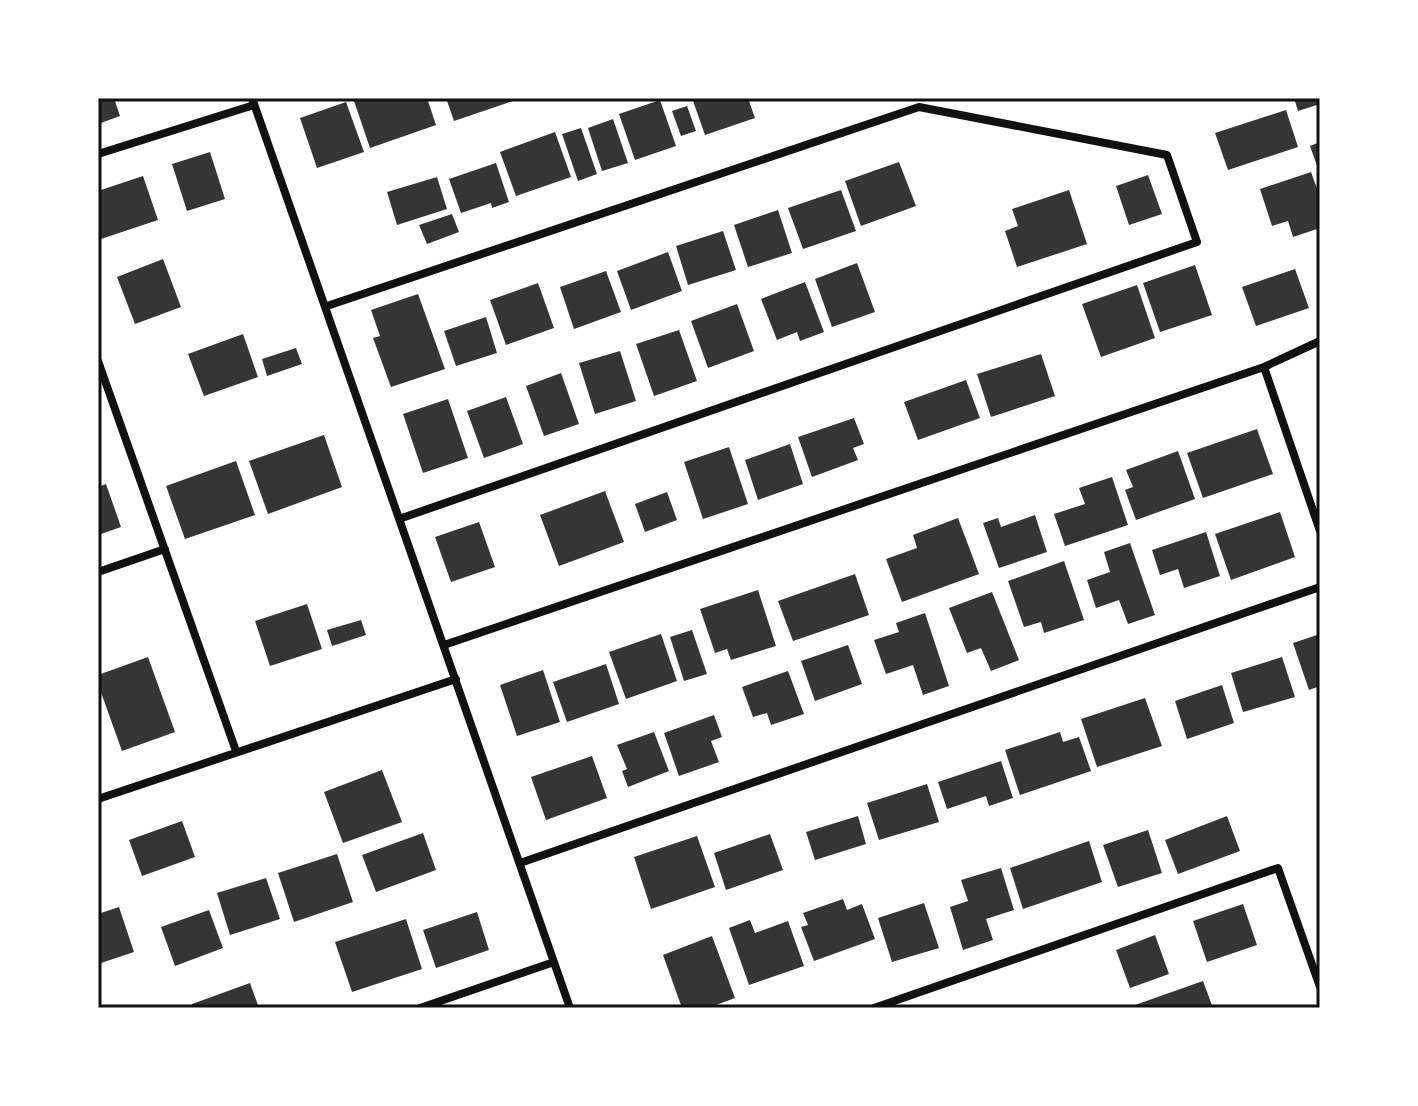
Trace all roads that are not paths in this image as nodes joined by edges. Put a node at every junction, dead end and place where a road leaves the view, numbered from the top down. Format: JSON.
{"nodes":[{"id":1,"x":253,"y":101,"type":"edge"},
{"id":2,"x":98,"y":154,"type":"edge"},
{"id":3,"x":327,"y":306,"type":"junction"},
{"id":4,"x":1320,"y":341,"type":"edge"},
{"id":5,"x":98,"y":361,"type":"edge"},
{"id":6,"x":1264,"y":367,"type":"junction"},
{"id":7,"x":399,"y":519,"type":"junction"},
{"id":8,"x":1320,"y":531,"type":"edge"},
{"id":9,"x":165,"y":549,"type":"junction"},
{"id":10,"x":98,"y":572,"type":"edge"},
{"id":11,"x":1320,"y":587,"type":"edge"},
{"id":12,"x":444,"y":645,"type":"junction"},
{"id":13,"x":456,"y":679,"type":"junction"},
{"id":14,"x":236,"y":751,"type":"junction"},
{"id":15,"x":98,"y":799,"type":"edge"},
{"id":16,"x":520,"y":863,"type":"junction"},
{"id":17,"x":554,"y":962,"type":"junction"},
{"id":18,"x":1320,"y":987,"type":"edge"},
{"id":19,"x":420,"y":1008,"type":"edge"},
{"id":20,"x":570,"y":1008,"type":"edge"},
{"id":21,"x":874,"y":1008,"type":"edge"}],
"edges":[{"from":1,"to":2,"type":"street"},
{"from":1,"to":3,"type":"street"},
{"from":3,"to":7,"type":"street"},
{"from":3,"to":7,"type":"street"},
{"from":4,"to":6,"type":"street"},
{"from":5,"to":9,"type":"street"},
{"from":6,"to":8,"type":"street"},
{"from":6,"to":12,"type":"street"},
{"from":7,"to":12,"type":"street"},
{"from":9,"to":10,"type":"street"},
{"from":9,"to":14,"type":"street"},
{"from":11,"to":16,"type":"street"},
{"from":12,"to":13,"type":"street"},
{"from":13,"to":14,"type":"street"},
{"from":13,"to":16,"type":"street"},
{"from":14,"to":15,"type":"street"},
{"from":16,"to":17,"type":"street"},
{"from":17,"to":19,"type":"street"},
{"from":17,"to":20,"type":"street"},
{"from":18,"to":21,"type":"street"}]}
